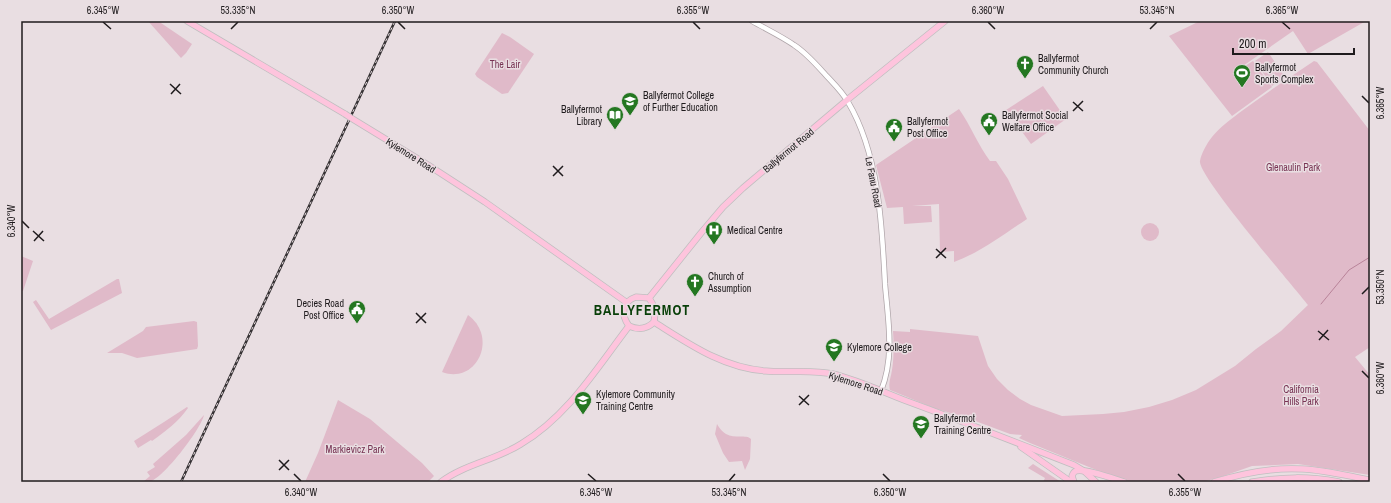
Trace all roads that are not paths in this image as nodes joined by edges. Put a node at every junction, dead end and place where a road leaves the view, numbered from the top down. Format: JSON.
{"nodes":[{"id":1,"x":187,"y":21,"type":"edge"},
{"id":2,"x":752,"y":21,"type":"edge"},
{"id":3,"x":945,"y":21,"type":"edge"},
{"id":4,"x":847,"y":100,"type":"junction"},
{"id":5,"x":649,"y":298,"type":"junction"},
{"id":6,"x":626,"y":302,"type":"junction"},
{"id":7,"x":654,"y":322,"type":"junction"},
{"id":8,"x":629,"y":326,"type":"junction"},
{"id":9,"x":881,"y":391,"type":"junction"},
{"id":10,"x":1013,"y":441,"type":"junction"},
{"id":11,"x":1084,"y":471,"type":"junction"},
{"id":12,"x":1242,"y":475,"type":"junction"},
{"id":13,"x":1370,"y":480,"type":"edge"},
{"id":14,"x":441,"y":482,"type":"edge"},
{"id":15,"x":1072,"y":482,"type":"edge"},
{"id":16,"x":1096,"y":482,"type":"edge"},
{"id":17,"x":1124,"y":482,"type":"edge"},
{"id":18,"x":1214,"y":482,"type":"edge"},
{"id":19,"x":1225,"y":482,"type":"edge"},
{"id":20,"x":1252,"y":482,"type":"edge"},
{"id":21,"x":1339,"y":482,"type":"edge"}],
"edges":[{"from":1,"to":6,"type":"main road","name":"Kylemore Road","bridge":true},
{"from":2,"to":4,"type":"street","name":"Le Fanu Road"},
{"from":3,"to":4,"type":"main road","name":"Ballyfermot Road"},
{"from":4,"to":5,"type":"main road","name":"Ballyfermot Road"},
{"from":4,"to":9,"type":"street","name":"Le Fanu Road"},
{"from":5,"to":6,"type":"main road"},
{"from":5,"to":7,"type":"main road"},
{"from":6,"to":8,"type":"main road"},
{"from":7,"to":8,"type":"main road"},
{"from":7,"to":9,"type":"main road","name":"Kylemore Road"},
{"from":8,"to":14,"type":"main road"},
{"from":9,"to":10,"type":"main road","name":"Kylemore Road"},
{"from":10,"to":11,"type":"main road","name":"Kylemore Road"},
{"from":10,"to":15,"type":"main road","name":"Kylemore Road"},
{"from":11,"to":15,"type":"main road"},
{"from":11,"to":16,"type":"main road","name":"Kylemore Road"},
{"from":11,"to":17,"type":"main road"},
{"from":12,"to":13,"type":"main road"},
{"from":12,"to":18,"type":"main road"},
{"from":12,"to":19,"type":"main road"},
{"from":20,"to":21,"type":"main road"}]}
